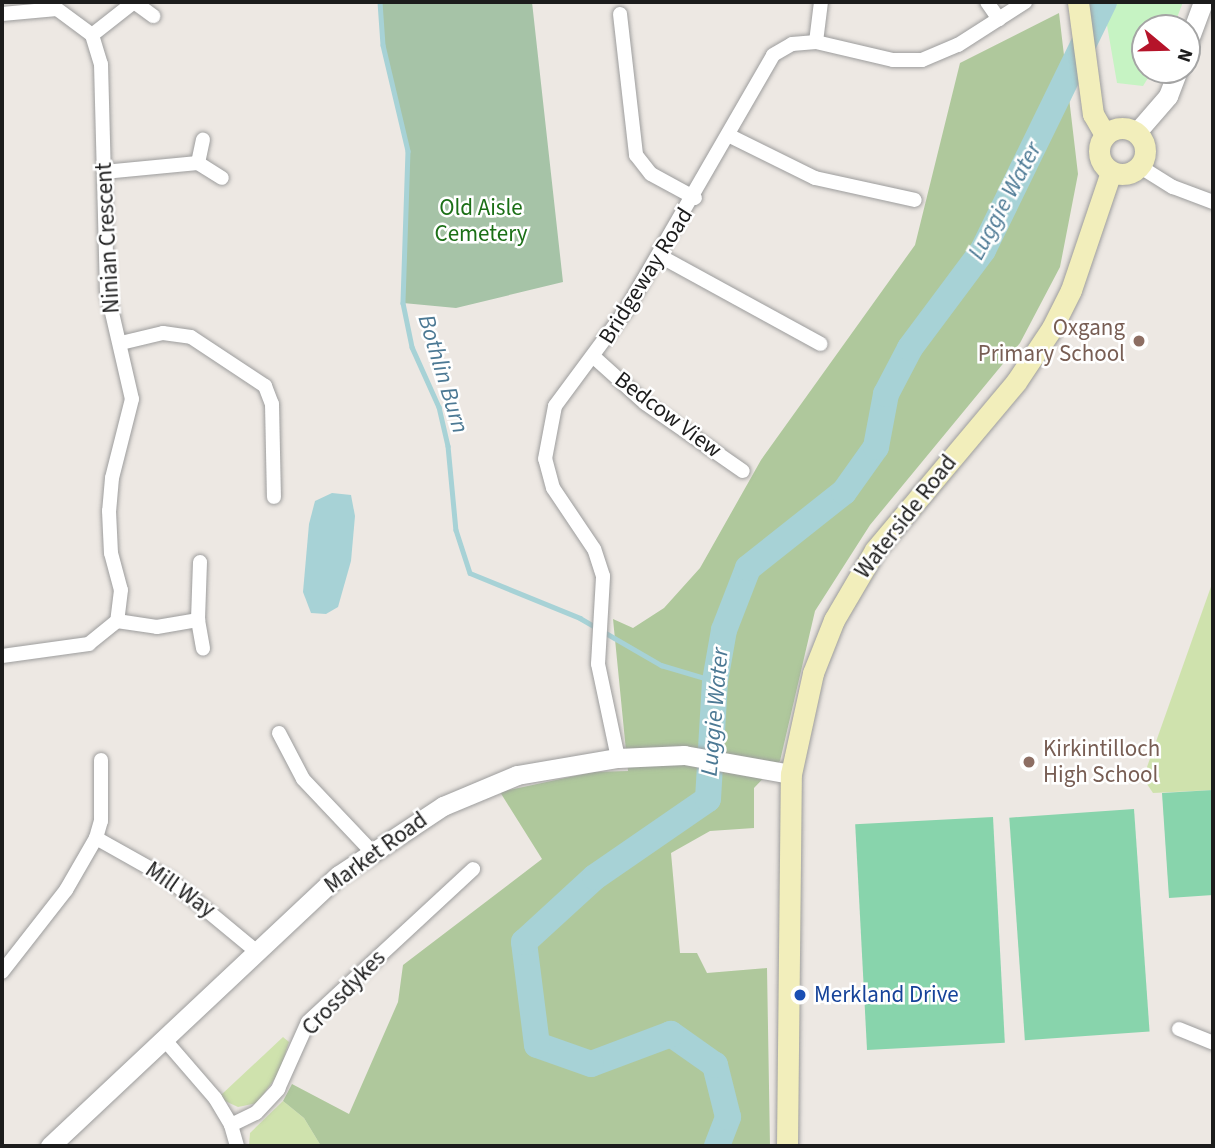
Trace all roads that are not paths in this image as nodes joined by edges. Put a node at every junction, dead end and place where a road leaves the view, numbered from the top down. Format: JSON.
{"nodes":[{"id":1,"x":821,"y":2,"type":"edge"},
{"id":2,"x":986,"y":2,"type":"edge"},
{"id":3,"x":1025,"y":2,"type":"edge"},
{"id":4,"x":1079,"y":8,"type":"edge"},
{"id":5,"x":2,"y":14,"type":"edge"},
{"id":6,"x":620,"y":14,"type":"dead end"},
{"id":7,"x":153,"y":16,"type":"dead end"},
{"id":8,"x":999,"y":19,"type":"junction"},
{"id":9,"x":92,"y":34,"type":"junction"},
{"id":10,"x":816,"y":42,"type":"junction"},
{"id":11,"x":1173,"y":84,"type":"edge"},
{"id":12,"x":1136,"y":133,"type":"junction"},
{"id":13,"x":728,"y":135,"type":"junction"},
{"id":14,"x":1105,"y":135,"type":"junction"},
{"id":15,"x":204,"y":140,"type":"dead end"},
{"id":16,"x":198,"y":163,"type":"junction"},
{"id":17,"x":1139,"y":166,"type":"junction"},
{"id":18,"x":104,"y":172,"type":"junction"},
{"id":19,"x":1111,"y":172,"type":"junction"},
{"id":20,"x":222,"y":178,"type":"dead end"},
{"id":21,"x":695,"y":198,"type":"junction"},
{"id":22,"x":915,"y":200,"type":"dead end"},
{"id":23,"x":1213,"y":202,"type":"edge"},
{"id":24,"x":660,"y":256,"type":"junction"},
{"id":25,"x":121,"y":342,"type":"junction"},
{"id":26,"x":821,"y":344,"type":"dead end"},
{"id":27,"x":595,"y":358,"type":"junction"},
{"id":28,"x":743,"y":471,"type":"dead end"},
{"id":29,"x":274,"y":497,"type":"dead end"},
{"id":30,"x":200,"y":562,"type":"dead end"},
{"id":31,"x":198,"y":620,"type":"junction"},
{"id":32,"x":117,"y":621,"type":"junction"},
{"id":33,"x":203,"y":649,"type":"dead end"},
{"id":34,"x":2,"y":656,"type":"edge"},
{"id":35,"x":279,"y":733,"type":"dead end"},
{"id":36,"x":618,"y":758,"type":"junction"},
{"id":37,"x":101,"y":760,"type":"dead end"},
{"id":38,"x":791,"y":774,"type":"junction"},
{"id":39,"x":96,"y":838,"type":"junction"},
{"id":40,"x":371,"y":851,"type":"junction"},
{"id":41,"x":473,"y":869,"type":"dead end"},
{"id":42,"x":256,"y":951,"type":"junction"},
{"id":43,"x":2,"y":972,"type":"edge"},
{"id":44,"x":1179,"y":1030,"type":"dead end"},
{"id":45,"x":164,"y":1039,"type":"junction"},
{"id":46,"x":1213,"y":1043,"type":"edge"},
{"id":47,"x":231,"y":1125,"type":"junction"},
{"id":48,"x":50,"y":1146,"type":"edge"},
{"id":49,"x":237,"y":1146,"type":"edge"},
{"id":50,"x":787,"y":1146,"type":"edge"}],
"edges":[{"from":1,"to":10,"type":"street"},
{"from":2,"to":8,"type":"street"},
{"from":3,"to":8,"type":"street","name":"Bridgeway Road"},
{"from":4,"to":14,"type":"main road"},
{"from":5,"to":9,"type":"street"},
{"from":6,"to":21,"type":"street"},
{"from":7,"to":9,"type":"street"},
{"from":8,"to":10,"type":"street","name":"Bridgeway Road"},
{"from":9,"to":18,"type":"street","name":"Ninian Crescent"},
{"from":10,"to":13,"type":"street","name":"Bridgeway Road"},
{"from":11,"to":12,"type":"street"},
{"from":12,"to":14,"type":"main road"},
{"from":12,"to":17,"type":"main road"},
{"from":13,"to":21,"type":"street","name":"Bridgeway Road"},
{"from":13,"to":22,"type":"street"},
{"from":14,"to":19,"type":"main road"},
{"from":15,"to":16,"type":"street"},
{"from":16,"to":18,"type":"street"},
{"from":16,"to":20,"type":"street"},
{"from":17,"to":19,"type":"main road"},
{"from":17,"to":23,"type":"street"},
{"from":18,"to":25,"type":"street","name":"Ninian Crescent"},
{"from":19,"to":38,"type":"main road","name":"Waterside Road"},
{"from":21,"to":24,"type":"street","name":"Bridgeway Road"},
{"from":24,"to":26,"type":"street"},
{"from":24,"to":27,"type":"street","name":"Bridgeway Road"},
{"from":25,"to":29,"type":"street"},
{"from":25,"to":32,"type":"street","name":"Ninian Crescent"},
{"from":27,"to":28,"type":"street","name":"Bedcow View"},
{"from":27,"to":36,"type":"street","name":"Bridgeway Road"},
{"from":30,"to":31,"type":"street"},
{"from":31,"to":32,"type":"street"},
{"from":31,"to":33,"type":"street"},
{"from":32,"to":34,"type":"street"},
{"from":35,"to":40,"type":"street"},
{"from":36,"to":38,"type":"street","name":"Market Road"},
{"from":36,"to":40,"type":"street","name":"Market Road"},
{"from":37,"to":39,"type":"street"},
{"from":38,"to":50,"type":"main road","name":"Waterside Road"},
{"from":39,"to":42,"type":"street","name":"Mill Way"},
{"from":39,"to":43,"type":"street"},
{"from":40,"to":42,"type":"street","name":"Market Road"},
{"from":41,"to":47,"type":"street","name":"Crossdykes"},
{"from":42,"to":45,"type":"street","name":"Market Road"},
{"from":44,"to":46,"type":"street"},
{"from":45,"to":47,"type":"street"},
{"from":45,"to":48,"type":"street","name":"Market Road"},
{"from":47,"to":49,"type":"street"}]}
